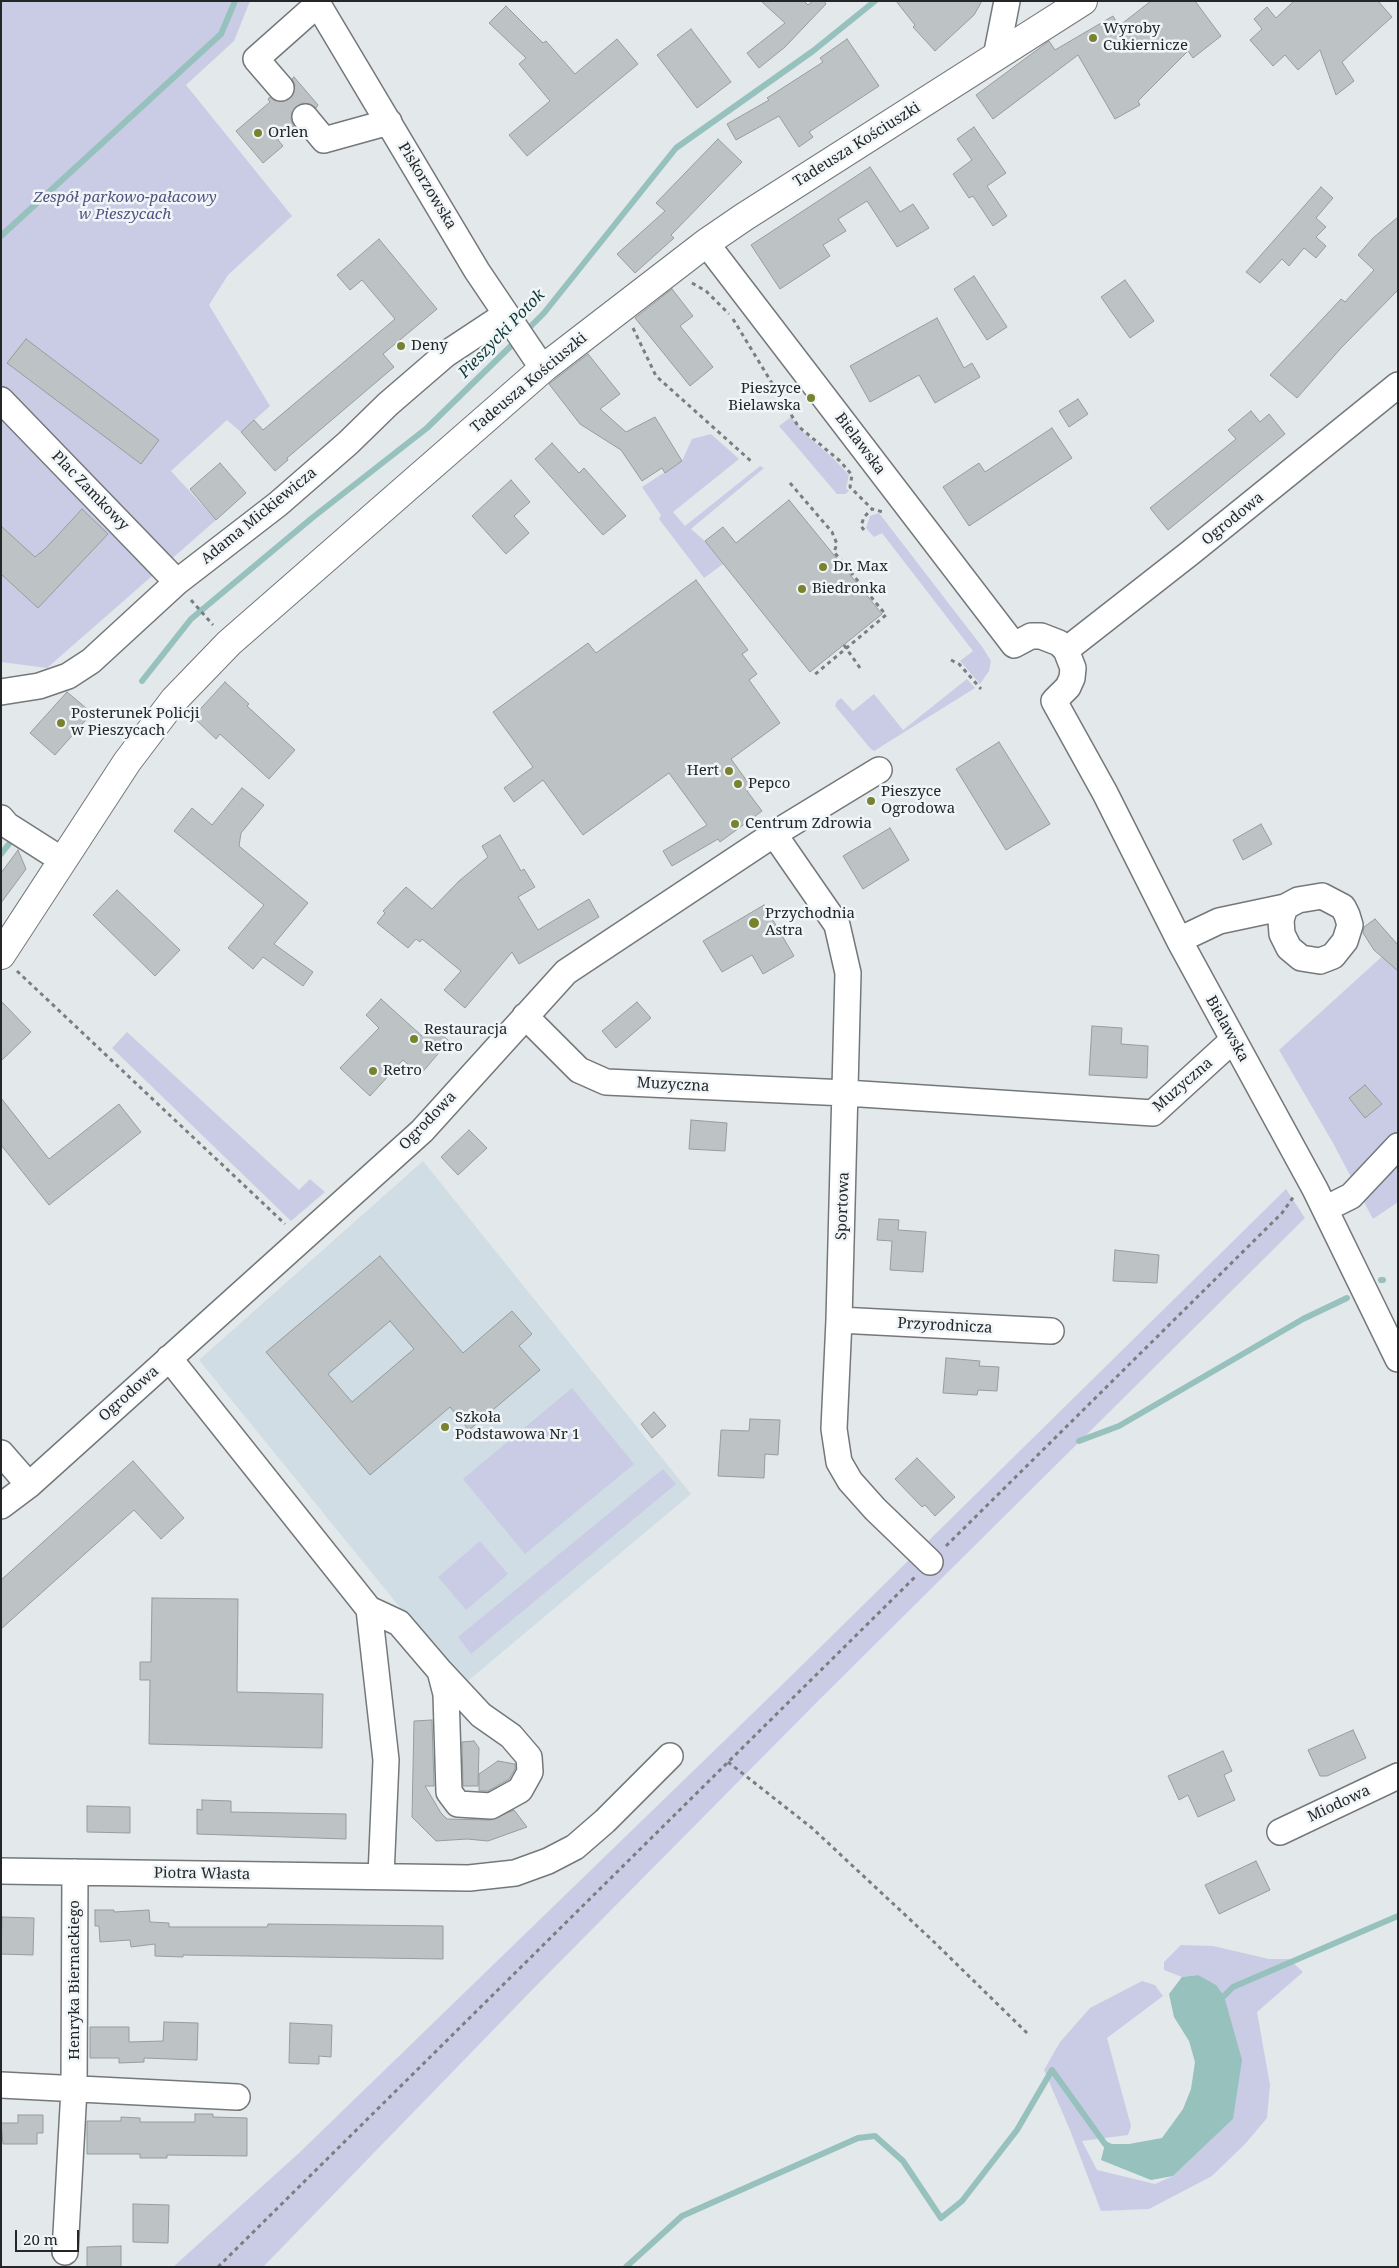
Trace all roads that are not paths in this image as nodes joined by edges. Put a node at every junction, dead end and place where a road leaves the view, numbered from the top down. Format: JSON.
{"nodes":[{"id":1,"x":1007,"y":1,"type":"edge"},
{"id":2,"x":1082,"y":1,"type":"edge"},
{"id":3,"x":317,"y":3,"type":"edge"},
{"id":4,"x":996,"y":57,"type":"junction"},
{"id":5,"x":280,"y":88,"type":"tunnel mouth"},
{"id":6,"x":305,"y":117,"type":"tunnel mouth"},
{"id":7,"x":389,"y":122,"type":"junction"},
{"id":8,"x":706,"y":243,"type":"junction"},
{"id":9,"x":508,"y":319,"type":"junction"},
{"id":10,"x":540,"y":362,"type":"junction"},
{"id":11,"x":1398,"y":385,"type":"edge"},
{"id":12,"x":1,"y":400,"type":"edge"},
{"id":13,"x":177,"y":582,"type":"junction"},
{"id":14,"x":1066,"y":650,"type":"junction"},
{"id":15,"x":1,"y":692,"type":"edge"},
{"id":16,"x":879,"y":770,"type":"dead end"},
{"id":17,"x":4,"y":821,"type":"edge"},
{"id":18,"x":774,"y":834,"type":"junction"},
{"id":19,"x":62,"y":860,"type":"junction"},
{"id":20,"x":1285,"y":907,"type":"dead end"},
{"id":21,"x":1180,"y":940,"type":"junction"},
{"id":22,"x":7,"y":961,"type":"edge"},
{"id":23,"x":525,"y":1016,"type":"junction"},
{"id":24,"x":1233,"y":1040,"type":"junction"},
{"id":25,"x":846,"y":1093,"type":"junction"},
{"id":26,"x":1398,"y":1146,"type":"edge"},
{"id":27,"x":1325,"y":1209,"type":"junction"},
{"id":28,"x":839,"y":1320,"type":"junction"},
{"id":29,"x":1051,"y":1332,"type":"dead end"},
{"id":30,"x":169,"y":1358,"type":"junction"},
{"id":31,"x":1398,"y":1359,"type":"edge"},
{"id":32,"x":1,"y":1453,"type":"edge"},
{"id":33,"x":29,"y":1485,"type":"junction"},
{"id":34,"x":1,"y":1506,"type":"edge"},
{"id":35,"x":930,"y":1562,"type":"road end"},
{"id":36,"x":369,"y":1610,"type":"junction"},
{"id":37,"x":440,"y":1671,"type":"junction"},
{"id":38,"x":670,"y":1756,"type":"dead end"},
{"id":39,"x":1398,"y":1776,"type":"edge"},
{"id":40,"x":1280,"y":1832,"type":"dead end"},
{"id":41,"x":1,"y":1871,"type":"edge"},
{"id":42,"x":75,"y":1872,"type":"junction"},
{"id":43,"x":392,"y":1877,"type":"junction"},
{"id":44,"x":1,"y":2085,"type":"edge"},
{"id":45,"x":74,"y":2088,"type":"junction"},
{"id":46,"x":237,"y":2097,"type":"dead end"},
{"id":47,"x":65,"y":2252,"type":"dead end"}],
"edges":[{"from":1,"to":4,"type":"street"},
{"from":2,"to":4,"type":"main road","name":"Tadeusza Kościuszki"},
{"from":3,"to":5,"type":"street"},
{"from":3,"to":7,"type":"street","name":"Piskorzowska"},
{"from":4,"to":8,"type":"main road","name":"Tadeusza Kościuszki"},
{"from":6,"to":7,"type":"street"},
{"from":7,"to":9,"type":"street","name":"Piskorzowska"},
{"from":8,"to":10,"type":"main road","name":"Tadeusza Kościuszki"},
{"from":8,"to":14,"type":"street","name":"Bielawska"},
{"from":9,"to":10,"type":"street","name":"Piskorzowska"},
{"from":9,"to":13,"type":"street","name":"Adama Mickiewicza"},
{"from":10,"to":19,"type":"main road","name":"Tadeusza Kościuszki"},
{"from":11,"to":14,"type":"street","name":"Ogrodowa"},
{"from":12,"to":13,"type":"street","name":"Plac Zamkowy"},
{"from":13,"to":15,"type":"street","name":"Adama Mickiewicza"},
{"from":14,"to":21,"type":"street","name":"Bielawska"},
{"from":16,"to":18,"type":"street","name":"Ogrodowa"},
{"from":17,"to":19,"type":"street"},
{"from":18,"to":23,"type":"street","name":"Ogrodowa"},
{"from":18,"to":25,"type":"street","name":"Sportowa"},
{"from":19,"to":22,"type":"main road","name":"Tadeusza Kościuszki"},
{"from":20,"to":21,"type":"street"},
{"from":21,"to":24,"type":"street","name":"Bielawska"},
{"from":23,"to":25,"type":"street","name":"Muzyczna"},
{"from":23,"to":30,"type":"street","name":"Ogrodowa"},
{"from":24,"to":25,"type":"street","name":"Muzyczna"},
{"from":24,"to":27,"type":"street","name":"Bielawska"},
{"from":25,"to":28,"type":"street","name":"Sportowa"},
{"from":26,"to":27,"type":"street"},
{"from":27,"to":31,"type":"street","name":"Bielawska"},
{"from":28,"to":29,"type":"street","name":"Przyrodnicza"},
{"from":28,"to":35,"type":"street","name":"Sportowa"},
{"from":30,"to":33,"type":"street","name":"Ogrodowa"},
{"from":30,"to":36,"type":"street"},
{"from":32,"to":33,"type":"street"},
{"from":33,"to":34,"type":"street","name":"Ogrodowa"},
{"from":36,"to":37,"type":"street"},
{"from":36,"to":43,"type":"street"},
{"from":37,"to":37,"type":"street"},
{"from":38,"to":43,"type":"street","name":"Piotra Własta"},
{"from":39,"to":40,"type":"street","name":"Miodowa"},
{"from":41,"to":42,"type":"street","name":"Piotra Własta"},
{"from":42,"to":43,"type":"street","name":"Piotra Własta"},
{"from":42,"to":45,"type":"street","name":"Henryka Biernackiego"},
{"from":44,"to":45,"type":"street"},
{"from":45,"to":46,"type":"street"},
{"from":45,"to":47,"type":"street","name":"Henryka Biernackiego"}]}
